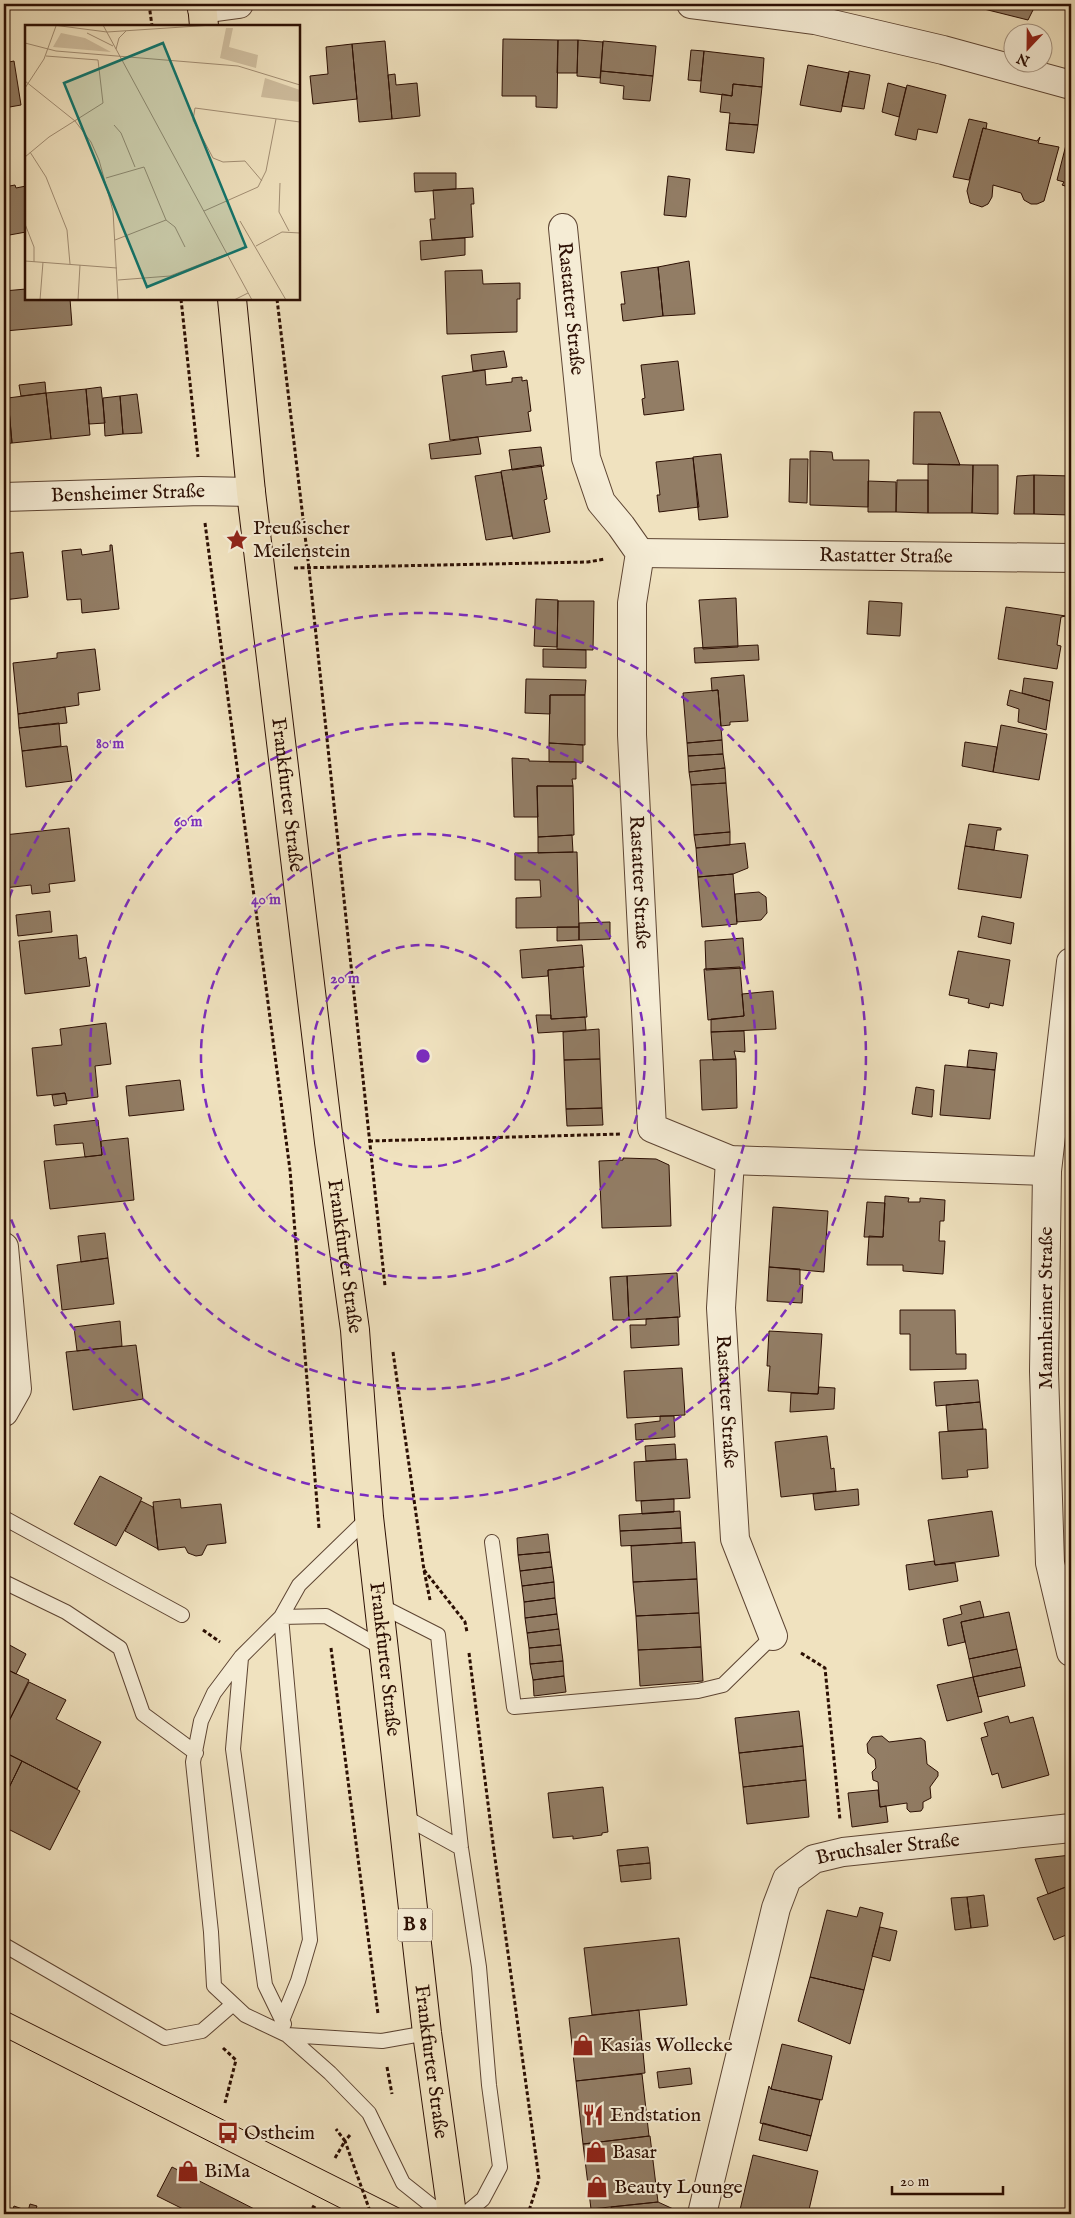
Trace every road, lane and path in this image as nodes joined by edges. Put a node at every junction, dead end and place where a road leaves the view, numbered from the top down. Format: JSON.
{"nodes":[{"id":1,"x":150,"y":4,"type":"edge"},
{"id":2,"x":239,"y":4,"type":"edge"},
{"id":3,"x":691,"y":4,"type":"edge"},
{"id":4,"x":203,"y":13,"type":"edge"},
{"id":5,"x":152,"y":25,"type":"edge"},
{"id":6,"x":1071,"y":85,"type":"edge"},
{"id":7,"x":563,"y":228,"type":"dead end"},
{"id":8,"x":181,"y":300,"type":"edge"},
{"id":9,"x":232,"y":300,"type":"edge"},
{"id":10,"x":277,"y":300,"type":"edge"},
{"id":11,"x":201,"y":491,"type":"junction"},
{"id":12,"x":251,"y":492,"type":"junction"},
{"id":13,"x":4,"y":497,"type":"edge"},
{"id":14,"x":640,"y":554,"type":"junction"},
{"id":15,"x":1071,"y":558,"type":"edge"},
{"id":16,"x":260,"y":568,"type":"junction"},
{"id":17,"x":309,"y":569,"type":"junction"},
{"id":18,"x":1071,"y":962,"type":"edge"},
{"id":19,"x":652,"y":1128,"type":"junction"},
{"id":20,"x":369,"y":1141,"type":"junction"},
{"id":21,"x":730,"y":1160,"type":"junction"},
{"id":22,"x":1047,"y":1171,"type":"junction"},
{"id":23,"x":4,"y":1247,"type":"edge"},
{"id":24,"x":386,"y":1289,"type":"dead end"},
{"id":25,"x":392,"y":1348,"type":"dead end"},
{"id":26,"x":4,"y":1412,"type":"edge"},
{"id":27,"x":369,"y":1517,"type":"junction"},
{"id":28,"x":4,"y":1518,"type":"edge"},
{"id":29,"x":492,"y":1542,"type":"dead end"},
{"id":30,"x":322,"y":1561,"type":"junction"},
{"id":31,"x":4,"y":1582,"type":"edge"},
{"id":32,"x":379,"y":1605,"type":"junction"},
{"id":33,"x":182,"y":1615,"type":"joint"},
{"id":34,"x":326,"y":1616,"type":"junction"},
{"id":35,"x":281,"y":1617,"type":"junction"},
{"id":36,"x":773,"y":1636,"type":"junction"},
{"id":37,"x":468,"y":1641,"type":"dead end"},
{"id":38,"x":384,"y":1650,"type":"junction"},
{"id":39,"x":469,"y":1650,"type":"dead end"},
{"id":40,"x":1071,"y":1652,"type":"edge"},
{"id":41,"x":241,"y":1657,"type":"junction"},
{"id":42,"x":196,"y":1753,"type":"junction"},
{"id":43,"x":404,"y":1816,"type":"junction"},
{"id":44,"x":1071,"y":1828,"type":"edge"},
{"id":45,"x":461,"y":1848,"type":"junction"},
{"id":46,"x":843,"y":1852,"type":"junction"},
{"id":47,"x":4,"y":1945,"type":"edge"},
{"id":48,"x":232,"y":2004,"type":"junction"},
{"id":49,"x":283,"y":2018,"type":"junction"},
{"id":50,"x":428,"y":2034,"type":"junction"},
{"id":51,"x":287,"y":2035,"type":"junction"},
{"id":52,"x":382,"y":2041,"type":"junction"},
{"id":53,"x":392,"y":2094,"type":"dead end"},
{"id":54,"x":336,"y":2129,"type":"dead end"},
{"id":55,"x":335,"y":2158,"type":"dead end"},
{"id":56,"x":312,"y":2206,"type":"dead end"},
{"id":57,"x":325,"y":2214,"type":"edge"},
{"id":58,"x":442,"y":2214,"type":"edge"},
{"id":59,"x":452,"y":2214,"type":"edge"},
{"id":60,"x":465,"y":2214,"type":"edge"},
{"id":61,"x":529,"y":2214,"type":"edge"},
{"id":62,"x":702,"y":2214,"type":"edge"}],
"edges":[{"from":1,"to":5,"type":"path"},
{"from":2,"to":4,"type":"street"},
{"from":3,"to":6,"type":"street"},
{"from":7,"to":14,"type":"street","name":"Rastatter Straße"},
{"from":8,"to":11,"type":"path"},
{"from":9,"to":12,"type":"main road","name":"Frankfurter Straße","number":"B 8"},
{"from":10,"to":17,"type":"path"},
{"from":11,"to":12,"type":"street","name":"Bensheimer Straße"},
{"from":11,"to":13,"type":"street","name":"Bensheimer Straße"},
{"from":11,"to":30,"type":"path"},
{"from":12,"to":16,"type":"main road","name":"Frankfurter Straße","number":"B 8"},
{"from":14,"to":15,"type":"street","name":"Rastatter Straße"},
{"from":14,"to":17,"type":"path"},
{"from":14,"to":19,"type":"street","name":"Rastatter Straße"},
{"from":16,"to":17,"type":"path"},
{"from":16,"to":27,"type":"main road","name":"Frankfurter Straße","number":"B 8"},
{"from":17,"to":20,"type":"path"},
{"from":18,"to":22,"type":"street","name":"Mannheimer Straße"},
{"from":19,"to":20,"type":"path"},
{"from":19,"to":21,"type":"street"},
{"from":20,"to":24,"type":"path"},
{"from":21,"to":22,"type":"street"},
{"from":21,"to":36,"type":"street","name":"Rastatter Straße"},
{"from":22,"to":40,"type":"street","name":"Mannheimer Straße"},
{"from":23,"to":26,"type":"street"},
{"from":25,"to":37,"type":"path"},
{"from":27,"to":30,"type":"lane"},
{"from":27,"to":32,"type":"main road","name":"Frankfurter Straße","number":"B 8"},
{"from":28,"to":33,"type":"lane"},
{"from":29,"to":36,"type":"lane"},
{"from":30,"to":35,"type":"lane"},
{"from":31,"to":42,"type":"lane"},
{"from":32,"to":38,"type":"main road","name":"Frankfurter Straße","number":"B 8"},
{"from":32,"to":45,"type":"lane"},
{"from":33,"to":41,"type":"path"},
{"from":34,"to":35,"type":"lane"},
{"from":34,"to":38,"type":"lane"},
{"from":34,"to":52,"type":"path"},
{"from":35,"to":41,"type":"lane"},
{"from":35,"to":49,"type":"lane"},
{"from":36,"to":46,"type":"path"},
{"from":38,"to":43,"type":"main road","name":"Frankfurter Straße","number":"B 8"},
{"from":39,"to":61,"type":"path"},
{"from":41,"to":42,"type":"lane"},
{"from":41,"to":49,"type":"lane"},
{"from":42,"to":48,"type":"lane"},
{"from":43,"to":45,"type":"lane"},
{"from":43,"to":50,"type":"main road","name":"Frankfurter Straße","number":"B 8"},
{"from":44,"to":46,"type":"street","name":"Bruchsaler Straße"},
{"from":45,"to":60,"type":"lane"},
{"from":46,"to":62,"type":"street","name":"Bruchsaler Straße"},
{"from":47,"to":48,"type":"lane"},
{"from":48,"to":51,"type":"lane"},
{"from":49,"to":51,"type":"lane"},
{"from":50,"to":52,"type":"lane"},
{"from":50,"to":59,"type":"main road","name":"Frankfurter Straße","number":"B 8"},
{"from":51,"to":52,"type":"lane"},
{"from":51,"to":58,"type":"lane"},
{"from":52,"to":53,"type":"path"},
{"from":54,"to":55,"type":"path"},
{"from":56,"to":57,"type":"path"}]}
